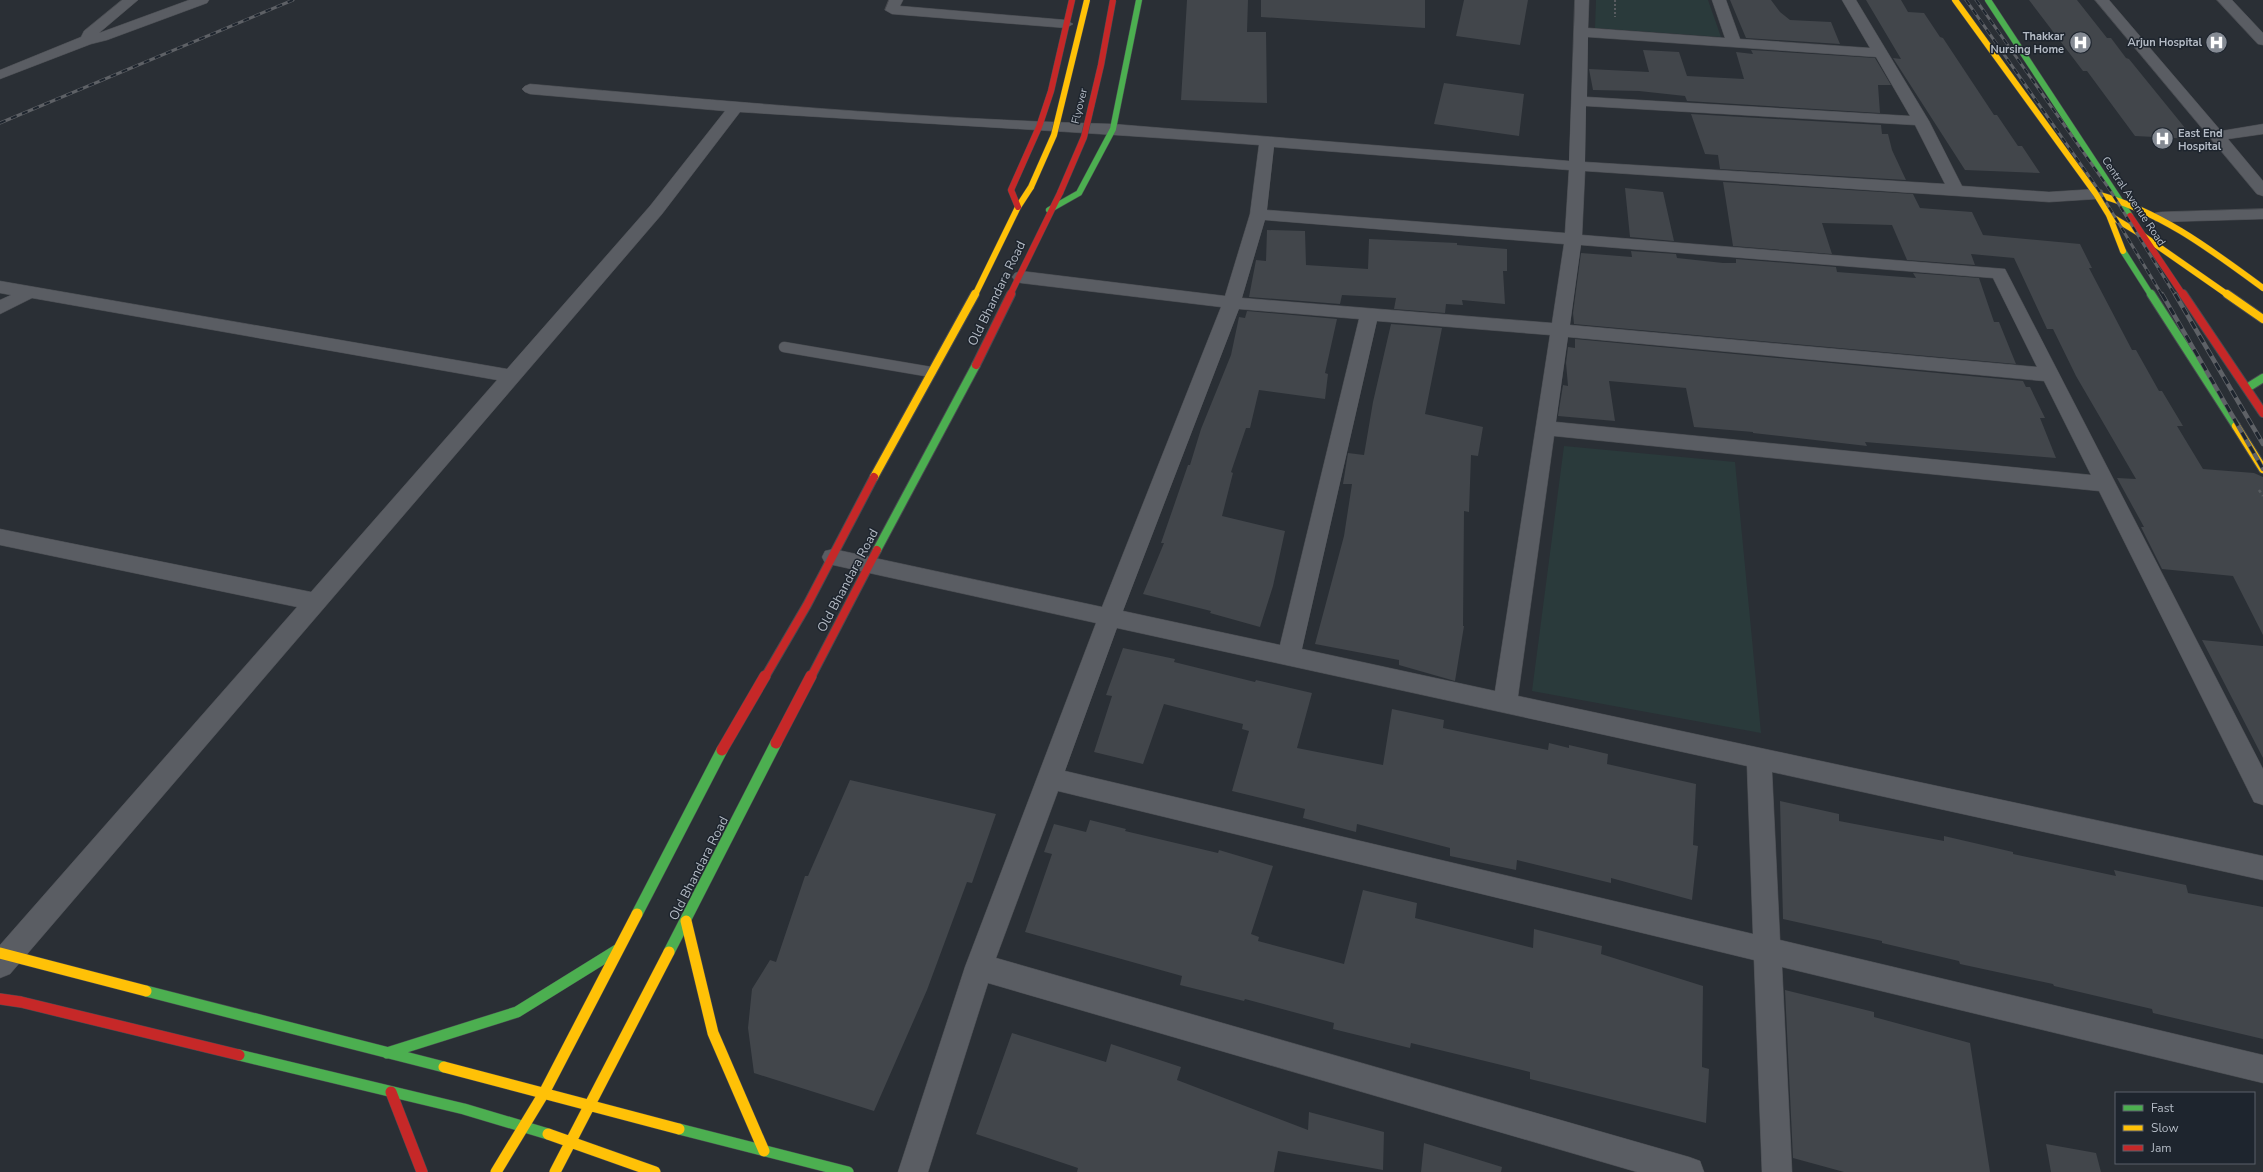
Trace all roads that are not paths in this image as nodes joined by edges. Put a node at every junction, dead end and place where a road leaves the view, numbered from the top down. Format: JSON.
{"nodes":[{"id":1,"x":130,"y":0,"type":"edge"},
{"id":2,"x":202,"y":0,"type":"edge"},
{"id":3,"x":896,"y":0,"type":"edge"},
{"id":4,"x":968,"y":0,"type":"edge"},
{"id":5,"x":1072,"y":0,"type":"edge"},
{"id":6,"x":1087,"y":0,"type":"edge"},
{"id":7,"x":1113,"y":0,"type":"edge"},
{"id":8,"x":1139,"y":0,"type":"edge"},
{"id":9,"x":1582,"y":0,"type":"edge"},
{"id":10,"x":1720,"y":0,"type":"edge"},
{"id":11,"x":1849,"y":0,"type":"edge"},
{"id":12,"x":1955,"y":0,"type":"edge"},
{"id":13,"x":1988,"y":0,"type":"edge"},
{"id":14,"x":2102,"y":0,"type":"edge"},
{"id":15,"x":2224,"y":0,"type":"edge"},
{"id":16,"x":963,"y":14,"type":"junction"},
{"id":17,"x":1066,"y":24,"type":"junction"},
{"id":18,"x":1581,"y":32,"type":"junction"},
{"id":19,"x":87,"y":40,"type":"junction"},
{"id":20,"x":1734,"y":42,"type":"junction"},
{"id":21,"x":2263,"y":42,"type":"edge"},
{"id":22,"x":1881,"y":53,"type":"junction"},
{"id":23,"x":0,"y":75,"type":"edge"},
{"id":24,"x":530,"y":89,"type":"dead end"},
{"id":25,"x":1579,"y":101,"type":"junction"},
{"id":26,"x":736,"y":107,"type":"junction"},
{"id":27,"x":1921,"y":121,"type":"junction"},
{"id":28,"x":1039,"y":127,"type":"junction"},
{"id":29,"x":2263,"y":128,"type":"edge"},
{"id":30,"x":1113,"y":129,"type":"junction"},
{"id":31,"x":2217,"y":136,"type":"junction"},
{"id":32,"x":1267,"y":141,"type":"junction"},
{"id":33,"x":1577,"y":166,"type":"junction"},
{"id":34,"x":1956,"y":190,"type":"junction"},
{"id":35,"x":2263,"y":191,"type":"edge"},
{"id":36,"x":2096,"y":194,"type":"junction"},
{"id":37,"x":2050,"y":196,"type":"junction"},
{"id":38,"x":2117,"y":197,"type":"junction"},
{"id":39,"x":1018,"y":207,"type":"junction"},
{"id":40,"x":1049,"y":210,"type":"junction"},
{"id":41,"x":1258,"y":214,"type":"junction"},
{"id":42,"x":2263,"y":214,"type":"edge"},
{"id":43,"x":2109,"y":216,"type":"junction"},
{"id":44,"x":2161,"y":217,"type":"junction"},
{"id":45,"x":2142,"y":235,"type":"junction"},
{"id":46,"x":1573,"y":240,"type":"junction"},
{"id":47,"x":1021,"y":276,"type":"junction"},
{"id":48,"x":0,"y":287,"type":"edge"},
{"id":49,"x":2263,"y":288,"type":"edge"},
{"id":50,"x":30,"y":292,"type":"junction"},
{"id":51,"x":1232,"y":303,"type":"junction"},
{"id":52,"x":0,"y":308,"type":"edge"},
{"id":53,"x":1369,"y":315,"type":"junction"},
{"id":54,"x":2263,"y":319,"type":"edge"},
{"id":55,"x":1560,"y":330,"type":"junction"},
{"id":56,"x":784,"y":347,"type":"dead end"},
{"id":57,"x":931,"y":372,"type":"junction"},
{"id":58,"x":2050,"y":375,"type":"junction"},
{"id":59,"x":512,"y":376,"type":"junction"},
{"id":60,"x":2263,"y":378,"type":"edge"},
{"id":61,"x":2247,"y":388,"type":"junction"},
{"id":62,"x":2263,"y":413,"type":"edge"},
{"id":63,"x":1546,"y":428,"type":"junction"},
{"id":64,"x":2263,"y":469,"type":"edge"},
{"id":65,"x":2105,"y":484,"type":"junction"},
{"id":66,"x":0,"y":537,"type":"edge"},
{"id":67,"x":833,"y":557,"type":"junction"},
{"id":68,"x":868,"y":565,"type":"junction"},
{"id":69,"x":316,"y":602,"type":"junction"},
{"id":70,"x":1109,"y":618,"type":"junction"},
{"id":71,"x":1289,"y":657,"type":"junction"},
{"id":72,"x":1505,"y":703,"type":"junction"},
{"id":73,"x":1759,"y":758,"type":"junction"},
{"id":74,"x":1050,"y":778,"type":"junction"},
{"id":75,"x":2263,"y":794,"type":"edge"},
{"id":76,"x":2263,"y":868,"type":"edge"},
{"id":77,"x":686,"y":921,"type":"junction"},
{"id":78,"x":617,"y":950,"type":"junction"},
{"id":79,"x":1768,"y":952,"type":"junction"},
{"id":80,"x":3,"y":958,"type":"edge"},
{"id":81,"x":979,"y":967,"type":"junction"},
{"id":82,"x":0,"y":999,"type":"edge"},
{"id":83,"x":387,"y":1053,"type":"junction"},
{"id":84,"x":2263,"y":1069,"type":"edge"},
{"id":85,"x":391,"y":1092,"type":"junction"},
{"id":86,"x":544,"y":1093,"type":"junction"},
{"id":87,"x":590,"y":1107,"type":"junction"},
{"id":88,"x":523,"y":1128,"type":"junction"},
{"id":89,"x":572,"y":1141,"type":"junction"},
{"id":90,"x":764,"y":1151,"type":"junction"},
{"id":91,"x":422,"y":1172,"type":"edge"},
{"id":92,"x":496,"y":1172,"type":"edge"},
{"id":93,"x":555,"y":1172,"type":"edge"},
{"id":94,"x":655,"y":1172,"type":"edge"},
{"id":95,"x":848,"y":1172,"type":"edge"},
{"id":96,"x":913,"y":1172,"type":"edge"},
{"id":97,"x":1689,"y":1172,"type":"edge"},
{"id":98,"x":1777,"y":1172,"type":"edge"}],
"edges":[{"from":1,"to":19,"type":"street"},
{"from":2,"to":19,"type":"street"},
{"from":3,"to":16,"type":"street"},
{"from":4,"to":16,"type":"street"},
{"from":5,"to":17,"type":"main road"},
{"from":6,"to":39,"type":"main road","name":"Flyover","bridge":true},
{"from":7,"to":40,"type":"main road","name":"Flyover","bridge":true},
{"from":8,"to":30,"type":"main road"},
{"from":9,"to":18,"type":"street"},
{"from":10,"to":20,"type":"street"},
{"from":11,"to":22,"type":"street"},
{"from":12,"to":36,"type":"main road"},
{"from":13,"to":38,"type":"main road","name":"Central Avenue Road"},
{"from":14,"to":31,"type":"street"},
{"from":15,"to":21,"type":"street"},
{"from":16,"to":17,"type":"street"},
{"from":17,"to":28,"type":"main road"},
{"from":18,"to":20,"type":"street"},
{"from":18,"to":25,"type":"street"},
{"from":19,"to":23,"type":"street"},
{"from":20,"to":22,"type":"street"},
{"from":22,"to":27,"type":"street"},
{"from":24,"to":26,"type":"street"},
{"from":25,"to":27,"type":"street"},
{"from":25,"to":33,"type":"street"},
{"from":26,"to":28,"type":"street"},
{"from":26,"to":59,"type":"street"},
{"from":27,"to":34,"type":"street"},
{"from":28,"to":30,"type":"street"},
{"from":28,"to":39,"type":"main road"},
{"from":29,"to":31,"type":"street"},
{"from":30,"to":32,"type":"street"},
{"from":30,"to":40,"type":"main road"},
{"from":31,"to":35,"type":"street"},
{"from":32,"to":33,"type":"street"},
{"from":32,"to":41,"type":"street"},
{"from":33,"to":34,"type":"street"},
{"from":33,"to":46,"type":"street"},
{"from":34,"to":37,"type":"street"},
{"from":36,"to":37,"type":"street"},
{"from":36,"to":38,"type":"main road"},
{"from":36,"to":43,"type":"main road"},
{"from":37,"to":43,"type":"street"},
{"from":38,"to":44,"type":"main road"},
{"from":38,"to":45,"type":"main road","name":"Central Avenue Road"},
{"from":39,"to":57,"type":"main road","name":"Flyover"},
{"from":40,"to":47,"type":"main road","name":"Old Bhandara Road"},
{"from":41,"to":46,"type":"street"},
{"from":41,"to":51,"type":"street"},
{"from":42,"to":44,"type":"street"},
{"from":43,"to":45,"type":"main road"},
{"from":43,"to":64,"type":"main road"},
{"from":44,"to":49,"type":"main road"},
{"from":45,"to":54,"type":"main road"},
{"from":45,"to":61,"type":"main road","name":"Central Avenue Road"},
{"from":46,"to":55,"type":"street"},
{"from":46,"to":58,"type":"street"},
{"from":47,"to":51,"type":"street"},
{"from":47,"to":68,"type":"main road","name":"Old Bhandara Road"},
{"from":48,"to":50,"type":"street"},
{"from":50,"to":52,"type":"street"},
{"from":50,"to":59,"type":"street"},
{"from":51,"to":53,"type":"street"},
{"from":51,"to":70,"type":"street"},
{"from":53,"to":55,"type":"street"},
{"from":53,"to":71,"type":"street"},
{"from":55,"to":58,"type":"street"},
{"from":55,"to":63,"type":"street"},
{"from":56,"to":57,"type":"lane"},
{"from":57,"to":67,"type":"main road","name":"Flyover"},
{"from":58,"to":65,"type":"street"},
{"from":59,"to":69,"type":"street"},
{"from":60,"to":61,"type":"main road"},
{"from":61,"to":62,"type":"main road","name":"Central Avenue Road"},
{"from":63,"to":65,"type":"street"},
{"from":63,"to":72,"type":"street"},
{"from":65,"to":75,"type":"street"},
{"from":66,"to":69,"type":"street"},
{"from":67,"to":68,"type":"street"},
{"from":67,"to":78,"type":"main road","name":"Flyover"},
{"from":68,"to":70,"type":"street"},
{"from":68,"to":77,"type":"main road","name":"Old Bhandara Road"},
{"from":69,"to":80,"type":"street"},
{"from":70,"to":71,"type":"street"},
{"from":70,"to":74,"type":"street"},
{"from":71,"to":72,"type":"street"},
{"from":72,"to":73,"type":"street"},
{"from":73,"to":76,"type":"street"},
{"from":73,"to":79,"type":"street"},
{"from":74,"to":79,"type":"street"},
{"from":74,"to":81,"type":"street"},
{"from":77,"to":87,"type":"main road","name":"Old Bhandara Road"},
{"from":77,"to":90,"type":"main road"},
{"from":78,"to":83,"type":"main road"},
{"from":78,"to":86,"type":"main road","name":"Flyover"},
{"from":79,"to":84,"type":"street"},
{"from":79,"to":98,"type":"street"},
{"from":80,"to":83,"type":"main road"},
{"from":81,"to":96,"type":"street"},
{"from":81,"to":97,"type":"street"},
{"from":82,"to":85,"type":"main road"},
{"from":83,"to":86,"type":"main road"},
{"from":85,"to":88,"type":"main road"},
{"from":85,"to":91,"type":"main road"},
{"from":86,"to":87,"type":"main road"},
{"from":86,"to":88,"type":"main road","name":"Flyover"},
{"from":87,"to":89,"type":"main road","name":"Old Bhandara Road"},
{"from":87,"to":90,"type":"main road"},
{"from":88,"to":89,"type":"main road"},
{"from":88,"to":92,"type":"main road","name":"Flyover"},
{"from":89,"to":93,"type":"main road","name":"Old Bhandara Road"},
{"from":89,"to":94,"type":"main road"},
{"from":90,"to":95,"type":"main road"}]}
